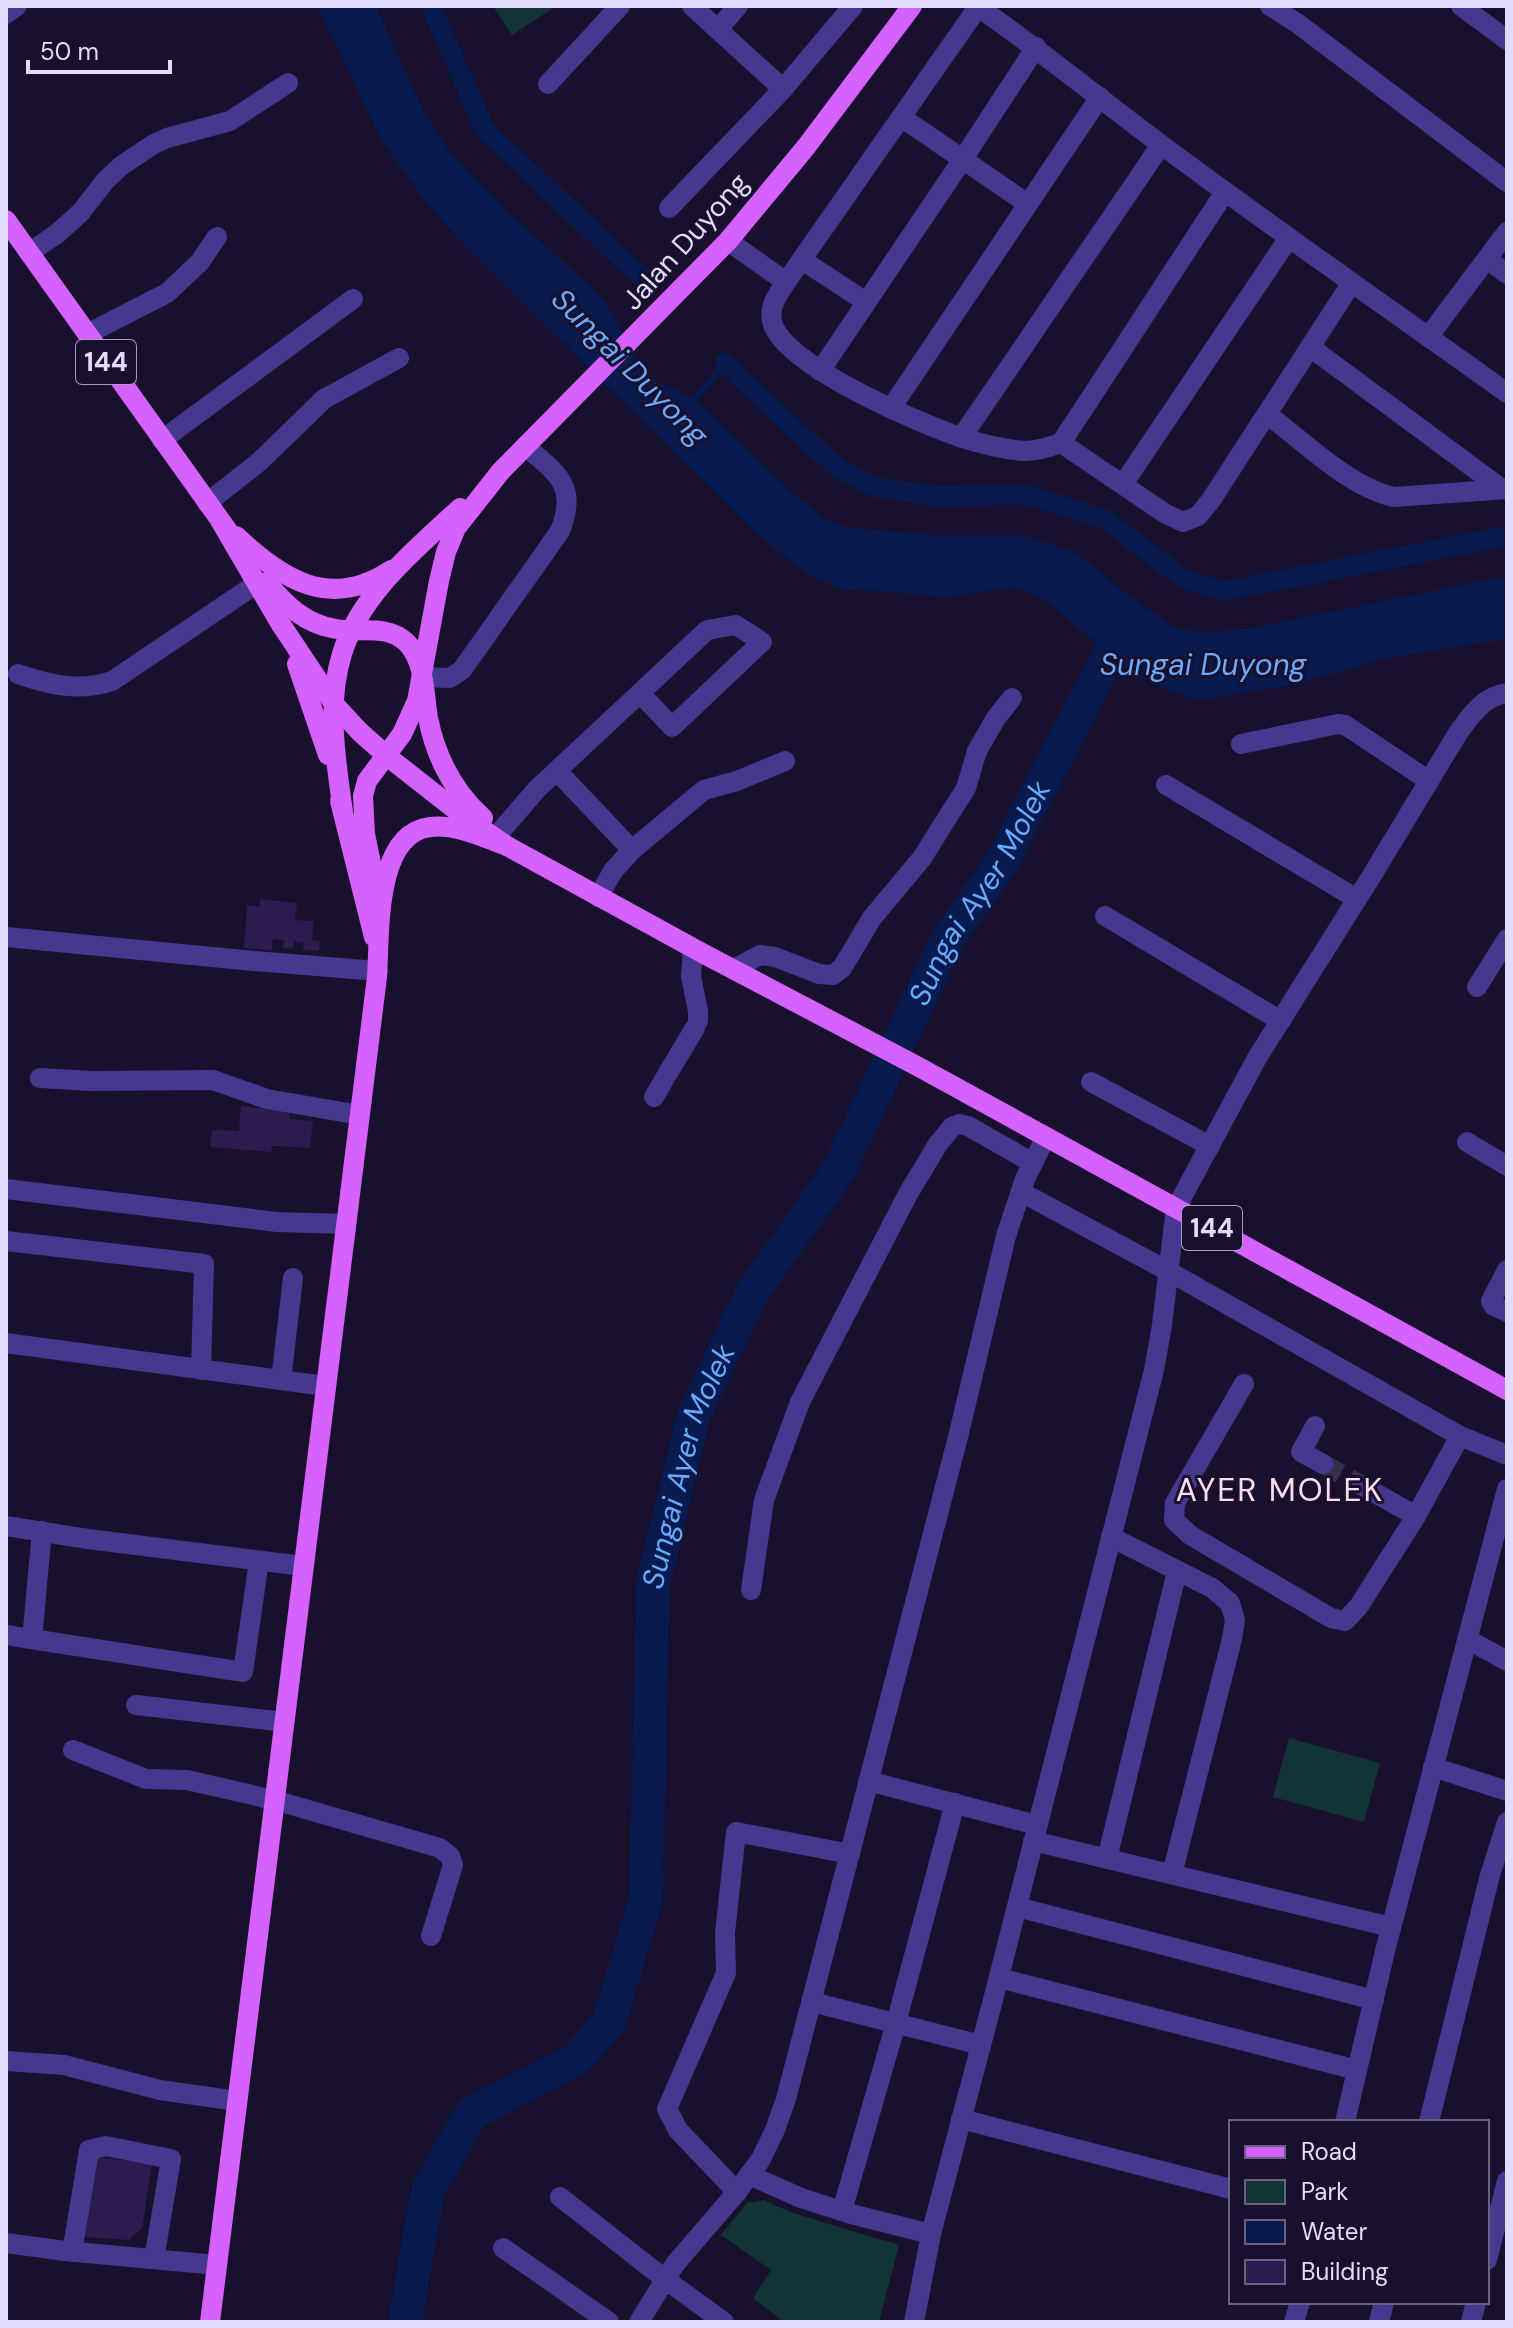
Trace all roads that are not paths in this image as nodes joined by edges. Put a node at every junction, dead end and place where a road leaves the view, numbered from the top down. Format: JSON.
{"nodes":[{"id":1,"x":17,"y":6,"type":"edge"},
{"id":2,"x":620,"y":6,"type":"edge"},
{"id":3,"x":692,"y":6,"type":"edge"},
{"id":4,"x":738,"y":6,"type":"edge"},
{"id":5,"x":853,"y":6,"type":"edge"},
{"id":6,"x":912,"y":6,"type":"edge"},
{"id":7,"x":977,"y":6,"type":"edge"},
{"id":8,"x":1270,"y":6,"type":"edge"},
{"id":9,"x":1461,"y":6,"type":"edge"},
{"id":10,"x":6,"y":14,"type":"edge"},
{"id":11,"x":718,"y":29,"type":"junction"},
{"id":12,"x":1507,"y":40,"type":"edge"},
{"id":13,"x":1036,"y":47,"type":"junction"},
{"id":14,"x":288,"y":83,"type":"dead end"},
{"id":15,"x":548,"y":84,"type":"dead end"},
{"id":16,"x":783,"y":89,"type":"junction"},
{"id":17,"x":1100,"y":97,"type":"junction"},
{"id":18,"x":901,"y":117,"type":"junction"},
{"id":19,"x":1161,"y":145,"type":"junction"},
{"id":20,"x":963,"y":159,"type":"junction"},
{"id":21,"x":1507,"y":182,"type":"edge"},
{"id":22,"x":1225,"y":192,"type":"junction"},
{"id":23,"x":1028,"y":204,"type":"junction"},
{"id":24,"x":669,"y":208,"type":"dead end"},
{"id":25,"x":6,"y":220,"type":"edge"},
{"id":26,"x":1507,"y":232,"type":"edge"},
{"id":27,"x":217,"y":237,"type":"dead end"},
{"id":28,"x":1289,"y":238,"type":"junction"},
{"id":29,"x":728,"y":241,"type":"junction"},
{"id":30,"x":29,"y":253,"type":"junction"},
{"id":31,"x":1487,"y":259,"type":"junction"},
{"id":32,"x":802,"y":260,"type":"junction"},
{"id":33,"x":1507,"y":274,"type":"edge"},
{"id":34,"x":786,"y":282,"type":"junction"},
{"id":35,"x":1351,"y":284,"type":"junction"},
{"id":36,"x":353,"y":299,"type":"dead end"},
{"id":37,"x":866,"y":302,"type":"junction"},
{"id":38,"x":87,"y":334,"type":"junction"},
{"id":39,"x":1428,"y":337,"type":"junction"},
{"id":40,"x":1310,"y":347,"type":"junction"},
{"id":41,"x":399,"y":358,"type":"dead end"},
{"id":42,"x":820,"y":371,"type":"junction"},
{"id":43,"x":1507,"y":393,"type":"edge"},
{"id":44,"x":891,"y":408,"type":"junction"},
{"id":45,"x":1267,"y":414,"type":"junction"},
{"id":46,"x":961,"y":438,"type":"junction"},
{"id":47,"x":162,"y":440,"type":"junction"},
{"id":48,"x":1061,"y":443,"type":"junction"},
{"id":49,"x":525,"y":446,"type":"junction"},
{"id":50,"x":501,"y":471,"type":"junction"},
{"id":51,"x":1123,"y":484,"type":"junction"},
{"id":52,"x":1505,"y":489,"type":"edge"},
{"id":53,"x":207,"y":503,"type":"junction"},
{"id":54,"x":221,"y":522,"type":"junction"},
{"id":55,"x":402,"y":564,"type":"junction"},
{"id":56,"x":256,"y":584,"type":"junction"},
{"id":57,"x":280,"y":623,"type":"junction"},
{"id":58,"x":351,"y":630,"type":"junction"},
{"id":59,"x":18,"y":674,"type":"dead end"},
{"id":60,"x":422,"y":677,"type":"junction"},
{"id":61,"x":640,"y":693,"type":"junction"},
{"id":62,"x":1507,"y":693,"type":"edge"},
{"id":63,"x":1012,"y":698,"type":"dead end"},
{"id":64,"x":334,"y":704,"type":"junction"},
{"id":65,"x":1241,"y":744,"type":"dead end"},
{"id":66,"x":385,"y":754,"type":"junction"},
{"id":67,"x":785,"y":761,"type":"dead end"},
{"id":68,"x":557,"y":771,"type":"junction"},
{"id":69,"x":1429,"y":781,"type":"junction"},
{"id":70,"x":1166,"y":785,"type":"dead end"},
{"id":71,"x":343,"y":812,"type":"junction"},
{"id":72,"x":503,"y":839,"type":"junction"},
{"id":73,"x":632,"y":850,"type":"junction"},
{"id":74,"x":598,"y":897,"type":"junction"},
{"id":75,"x":1357,"y":899,"type":"junction"},
{"id":76,"x":1105,"y":916,"type":"dead end"},
{"id":77,"x":381,"y":918,"type":"junction"},
{"id":78,"x":6,"y":937,"type":"edge"},
{"id":79,"x":1507,"y":939,"type":"edge"},
{"id":80,"x":693,"y":948,"type":"junction"},
{"id":81,"x":378,"y":963,"type":"junction"},
{"id":82,"x":734,"y":969,"type":"junction"},
{"id":83,"x":1477,"y":987,"type":"dead end"},
{"id":84,"x":1281,"y":1021,"type":"junction"},
{"id":85,"x":40,"y":1078,"type":"dead end"},
{"id":86,"x":1091,"y":1082,"type":"dead end"},
{"id":87,"x":654,"y":1097,"type":"dead end"},
{"id":88,"x":360,"y":1115,"type":"junction"},
{"id":89,"x":1046,"y":1137,"type":"junction"},
{"id":90,"x":1467,"y":1142,"type":"dead end"},
{"id":91,"x":1210,"y":1146,"type":"junction"},
{"id":92,"x":1033,"y":1163,"type":"junction"},
{"id":93,"x":1507,"y":1166,"type":"edge"},
{"id":94,"x":6,"y":1189,"type":"edge"},
{"id":95,"x":1021,"y":1192,"type":"junction"},
{"id":96,"x":1176,"y":1208,"type":"junction"},
{"id":97,"x":346,"y":1224,"type":"junction"},
{"id":98,"x":6,"y":1241,"type":"edge"},
{"id":99,"x":1507,"y":1270,"type":"edge"},
{"id":100,"x":1168,"y":1271,"type":"junction"},
{"id":101,"x":293,"y":1278,"type":"dead end"},
{"id":102,"x":1507,"y":1312,"type":"edge"},
{"id":103,"x":6,"y":1343,"type":"edge"},
{"id":104,"x":201,"y":1370,"type":"junction"},
{"id":105,"x":281,"y":1380,"type":"junction"},
{"id":106,"x":1244,"y":1384,"type":"dead end"},
{"id":107,"x":325,"y":1386,"type":"junction"},
{"id":108,"x":1507,"y":1390,"type":"edge"},
{"id":109,"x":1315,"y":1426,"type":"dead end"},
{"id":110,"x":1460,"y":1436,"type":"junction"},
{"id":111,"x":1507,"y":1455,"type":"edge"},
{"id":112,"x":1323,"y":1464,"type":"tunnel mouth"},
{"id":113,"x":1359,"y":1484,"type":"tunnel mouth"},
{"id":114,"x":1507,"y":1489,"type":"edge"},
{"id":115,"x":1416,"y":1516,"type":"junction"},
{"id":116,"x":6,"y":1526,"type":"edge"},
{"id":117,"x":42,"y":1531,"type":"junction"},
{"id":118,"x":1111,"y":1537,"type":"junction"},
{"id":119,"x":1498,"y":1551,"type":"edge"},
{"id":120,"x":259,"y":1561,"type":"junction"},
{"id":121,"x":303,"y":1566,"type":"junction"},
{"id":122,"x":1177,"y":1571,"type":"junction"},
{"id":123,"x":751,"y":1590,"type":"dead end"},
{"id":124,"x":6,"y":1635,"type":"edge"},
{"id":125,"x":32,"y":1639,"type":"junction"},
{"id":126,"x":1467,"y":1639,"type":"junction"},
{"id":127,"x":1507,"y":1661,"type":"edge"},
{"id":128,"x":136,"y":1705,"type":"dead end"},
{"id":129,"x":284,"y":1722,"type":"junction"},
{"id":130,"x":73,"y":1750,"type":"dead end"},
{"id":131,"x":1433,"y":1767,"type":"junction"},
{"id":132,"x":868,"y":1781,"type":"junction"},
{"id":133,"x":1507,"y":1791,"type":"edge"},
{"id":134,"x":274,"y":1800,"type":"junction"},
{"id":135,"x":955,"y":1803,"type":"junction"},
{"id":136,"x":1507,"y":1822,"type":"edge"},
{"id":137,"x":1035,"y":1833,"type":"junction"},
{"id":138,"x":850,"y":1854,"type":"junction"},
{"id":139,"x":1107,"y":1859,"type":"junction"},
{"id":140,"x":1172,"y":1874,"type":"junction"},
{"id":141,"x":1017,"y":1907,"type":"junction"},
{"id":142,"x":1391,"y":1927,"type":"junction"},
{"id":143,"x":431,"y":1936,"type":"dead end"},
{"id":144,"x":999,"y":1978,"type":"junction"},
{"id":145,"x":1374,"y":2000,"type":"junction"},
{"id":146,"x":812,"y":2002,"type":"junction"},
{"id":147,"x":896,"y":2023,"type":"junction"},
{"id":148,"x":981,"y":2045,"type":"junction"},
{"id":149,"x":6,"y":2061,"type":"edge"},
{"id":150,"x":1357,"y":2070,"type":"junction"},
{"id":151,"x":237,"y":2101,"type":"junction"},
{"id":152,"x":961,"y":2119,"type":"junction"},
{"id":153,"x":1345,"y":2120,"type":"edge"},
{"id":154,"x":1429,"y":2120,"type":"edge"},
{"id":155,"x":1507,"y":2181,"type":"edge"},
{"id":156,"x":743,"y":2184,"type":"junction"},
{"id":157,"x":1229,"y":2188,"type":"edge"},
{"id":158,"x":560,"y":2197,"type":"dead end"},
{"id":159,"x":842,"y":2211,"type":"junction"},
{"id":160,"x":931,"y":2234,"type":"junction"},
{"id":161,"x":6,"y":2243,"type":"edge"},
{"id":162,"x":503,"y":2248,"type":"dead end"},
{"id":163,"x":72,"y":2252,"type":"junction"},
{"id":164,"x":1489,"y":2252,"type":"edge"},
{"id":165,"x":154,"y":2259,"type":"junction"},
{"id":166,"x":217,"y":2265,"type":"junction"},
{"id":167,"x":666,"y":2280,"type":"junction"},
{"id":168,"x":210,"y":2322,"type":"edge"},
{"id":169,"x":609,"y":2322,"type":"edge"},
{"id":170,"x":639,"y":2322,"type":"edge"},
{"id":171,"x":724,"y":2322,"type":"edge"},
{"id":172,"x":914,"y":2322,"type":"edge"}],
"edges":[{"from":1,"to":10,"type":"street"},
{"from":2,"to":15,"type":"street"},
{"from":3,"to":11,"type":"street"},
{"from":4,"to":11,"type":"street"},
{"from":5,"to":16,"type":"street"},
{"from":6,"to":29,"type":"main road","name":"Jalan Duyong"},
{"from":7,"to":13,"type":"street"},
{"from":7,"to":18,"type":"street"},
{"from":8,"to":21,"type":"street"},
{"from":9,"to":12,"type":"street"},
{"from":11,"to":16,"type":"street"},
{"from":13,"to":17,"type":"street"},
{"from":13,"to":20,"type":"street"},
{"from":14,"to":30,"type":"street"},
{"from":16,"to":24,"type":"street"},
{"from":17,"to":19,"type":"street"},
{"from":17,"to":23,"type":"street"},
{"from":18,"to":20,"type":"street"},
{"from":18,"to":32,"type":"street"},
{"from":19,"to":22,"type":"street"},
{"from":19,"to":46,"type":"street"},
{"from":20,"to":23,"type":"street"},
{"from":20,"to":37,"type":"street"},
{"from":22,"to":28,"type":"street"},
{"from":22,"to":48,"type":"street"},
{"from":23,"to":44,"type":"street"},
{"from":25,"to":30,"type":"main road","number":"144"},
{"from":26,"to":31,"type":"street"},
{"from":27,"to":38,"type":"street"},
{"from":28,"to":35,"type":"street"},
{"from":28,"to":51,"type":"street"},
{"from":29,"to":34,"type":"street"},
{"from":29,"to":49,"type":"main road","name":"Jalan Duyong"},
{"from":30,"to":38,"type":"main road","number":"144"},
{"from":31,"to":33,"type":"street"},
{"from":31,"to":39,"type":"street"},
{"from":32,"to":34,"type":"street"},
{"from":32,"to":37,"type":"street"},
{"from":34,"to":42,"type":"street"},
{"from":35,"to":39,"type":"street"},
{"from":35,"to":40,"type":"street"},
{"from":36,"to":47,"type":"street"},
{"from":37,"to":42,"type":"street"},
{"from":38,"to":47,"type":"main road","number":"144"},
{"from":39,"to":43,"type":"street"},
{"from":40,"to":45,"type":"street"},
{"from":40,"to":52,"type":"street"},
{"from":41,"to":53,"type":"street"},
{"from":42,"to":44,"type":"street"},
{"from":44,"to":46,"type":"street"},
{"from":45,"to":51,"type":"street"},
{"from":45,"to":52,"type":"street"},
{"from":46,"to":48,"type":"street"},
{"from":47,"to":53,"type":"main road","number":"144"},
{"from":48,"to":51,"type":"street"},
{"from":49,"to":50,"type":"main road","name":"Jalan Duyong"},
{"from":49,"to":60,"type":"street"},
{"from":50,"to":55,"type":"main road"},
{"from":50,"to":60,"type":"main road","name":"Jalan Duyong"},
{"from":53,"to":54,"type":"main road","number":"144"},
{"from":54,"to":55,"type":"main road"},
{"from":54,"to":56,"type":"main road","number":"144"},
{"from":54,"to":58,"type":"main road","number":"144"},
{"from":55,"to":58,"type":"main road"},
{"from":56,"to":57,"type":"main road","number":"144"},
{"from":56,"to":59,"type":"street"},
{"from":57,"to":64,"type":"main road","number":"144"},
{"from":57,"to":71,"type":"main road"},
{"from":58,"to":60,"type":"main road","number":"144"},
{"from":58,"to":64,"type":"main road"},
{"from":60,"to":66,"type":"main road"},
{"from":60,"to":72,"type":"main road","number":"144"},
{"from":61,"to":61,"type":"street"},
{"from":61,"to":68,"type":"street"},
{"from":62,"to":69,"type":"street"},
{"from":63,"to":82,"type":"street"},
{"from":64,"to":66,"type":"main road","number":"144"},
{"from":64,"to":71,"type":"main road"},
{"from":65,"to":69,"type":"street"},
{"from":66,"to":72,"type":"main road","number":"144"},
{"from":66,"to":77,"type":"main road"},
{"from":67,"to":73,"type":"street"},
{"from":68,"to":72,"type":"street"},
{"from":68,"to":73,"type":"street"},
{"from":69,"to":75,"type":"street"},
{"from":70,"to":75,"type":"street"},
{"from":71,"to":81,"type":"main road"},
{"from":72,"to":74,"type":"main road","number":"144"},
{"from":72,"to":77,"type":"main road"},
{"from":73,"to":74,"type":"street"},
{"from":74,"to":80,"type":"main road","number":"144"},
{"from":75,"to":84,"type":"street"},
{"from":76,"to":84,"type":"street"},
{"from":77,"to":81,"type":"main road"},
{"from":78,"to":81,"type":"street"},
{"from":79,"to":83,"type":"street"},
{"from":80,"to":82,"type":"main road","number":"144"},
{"from":80,"to":87,"type":"street"},
{"from":81,"to":88,"type":"main road"},
{"from":82,"to":89,"type":"main road","number":"144"},
{"from":84,"to":91,"type":"street"},
{"from":85,"to":88,"type":"street"},
{"from":86,"to":91,"type":"street"},
{"from":88,"to":97,"type":"main road"},
{"from":89,"to":92,"type":"street"},
{"from":89,"to":96,"type":"main road","number":"144"},
{"from":90,"to":93,"type":"street"},
{"from":91,"to":96,"type":"street"},
{"from":92,"to":95,"type":"street"},
{"from":92,"to":123,"type":"street"},
{"from":94,"to":97,"type":"street"},
{"from":95,"to":100,"type":"street"},
{"from":95,"to":132,"type":"street"},
{"from":96,"to":100,"type":"street"},
{"from":96,"to":108,"type":"main road","number":"144"},
{"from":97,"to":107,"type":"main road"},
{"from":98,"to":104,"type":"street"},
{"from":99,"to":102,"type":"street"},
{"from":100,"to":110,"type":"street"},
{"from":100,"to":118,"type":"street"},
{"from":101,"to":105,"type":"street"},
{"from":103,"to":104,"type":"street"},
{"from":104,"to":105,"type":"street"},
{"from":105,"to":107,"type":"street"},
{"from":106,"to":115,"type":"street"},
{"from":107,"to":121,"type":"main road"},
{"from":109,"to":112,"type":"street"},
{"from":110,"to":111,"type":"street"},
{"from":110,"to":115,"type":"street"},
{"from":113,"to":115,"type":"street"},
{"from":114,"to":119,"type":"street"},
{"from":116,"to":117,"type":"street"},
{"from":117,"to":120,"type":"street"},
{"from":117,"to":125,"type":"street"},
{"from":118,"to":122,"type":"street"},
{"from":118,"to":137,"type":"street"},
{"from":119,"to":126,"type":"street"},
{"from":120,"to":121,"type":"street"},
{"from":120,"to":125,"type":"street"},
{"from":121,"to":129,"type":"main road"},
{"from":122,"to":139,"type":"street"},
{"from":122,"to":140,"type":"street"},
{"from":124,"to":125,"type":"street"},
{"from":126,"to":127,"type":"street"},
{"from":126,"to":131,"type":"street"},
{"from":128,"to":129,"type":"street"},
{"from":129,"to":134,"type":"main road"},
{"from":130,"to":134,"type":"street"},
{"from":131,"to":133,"type":"street"},
{"from":131,"to":142,"type":"street"},
{"from":132,"to":135,"type":"street"},
{"from":132,"to":138,"type":"street"},
{"from":134,"to":143,"type":"street"},
{"from":134,"to":151,"type":"main road"},
{"from":135,"to":137,"type":"street"},
{"from":135,"to":147,"type":"street"},
{"from":136,"to":154,"type":"street"},
{"from":137,"to":139,"type":"street"},
{"from":137,"to":141,"type":"street"},
{"from":138,"to":146,"type":"street"},
{"from":138,"to":156,"type":"street"},
{"from":139,"to":140,"type":"street"},
{"from":140,"to":142,"type":"street"},
{"from":141,"to":144,"type":"street"},
{"from":141,"to":145,"type":"street"},
{"from":142,"to":145,"type":"street"},
{"from":144,"to":148,"type":"street"},
{"from":144,"to":150,"type":"street"},
{"from":145,"to":150,"type":"street"},
{"from":146,"to":147,"type":"street"},
{"from":146,"to":156,"type":"street"},
{"from":147,"to":148,"type":"street"},
{"from":147,"to":159,"type":"street"},
{"from":148,"to":152,"type":"street"},
{"from":149,"to":151,"type":"street"},
{"from":150,"to":153,"type":"street"},
{"from":151,"to":166,"type":"main road"},
{"from":152,"to":157,"type":"street"},
{"from":152,"to":160,"type":"street"},
{"from":155,"to":164,"type":"street"},
{"from":156,"to":159,"type":"street"},
{"from":156,"to":167,"type":"street"},
{"from":158,"to":167,"type":"street"},
{"from":159,"to":160,"type":"street"},
{"from":160,"to":172,"type":"street"},
{"from":161,"to":163,"type":"street"},
{"from":162,"to":169,"type":"street"},
{"from":163,"to":165,"type":"street"},
{"from":163,"to":165,"type":"street"},
{"from":165,"to":166,"type":"street"},
{"from":166,"to":168,"type":"main road"},
{"from":167,"to":170,"type":"street"},
{"from":167,"to":171,"type":"street"}]}
